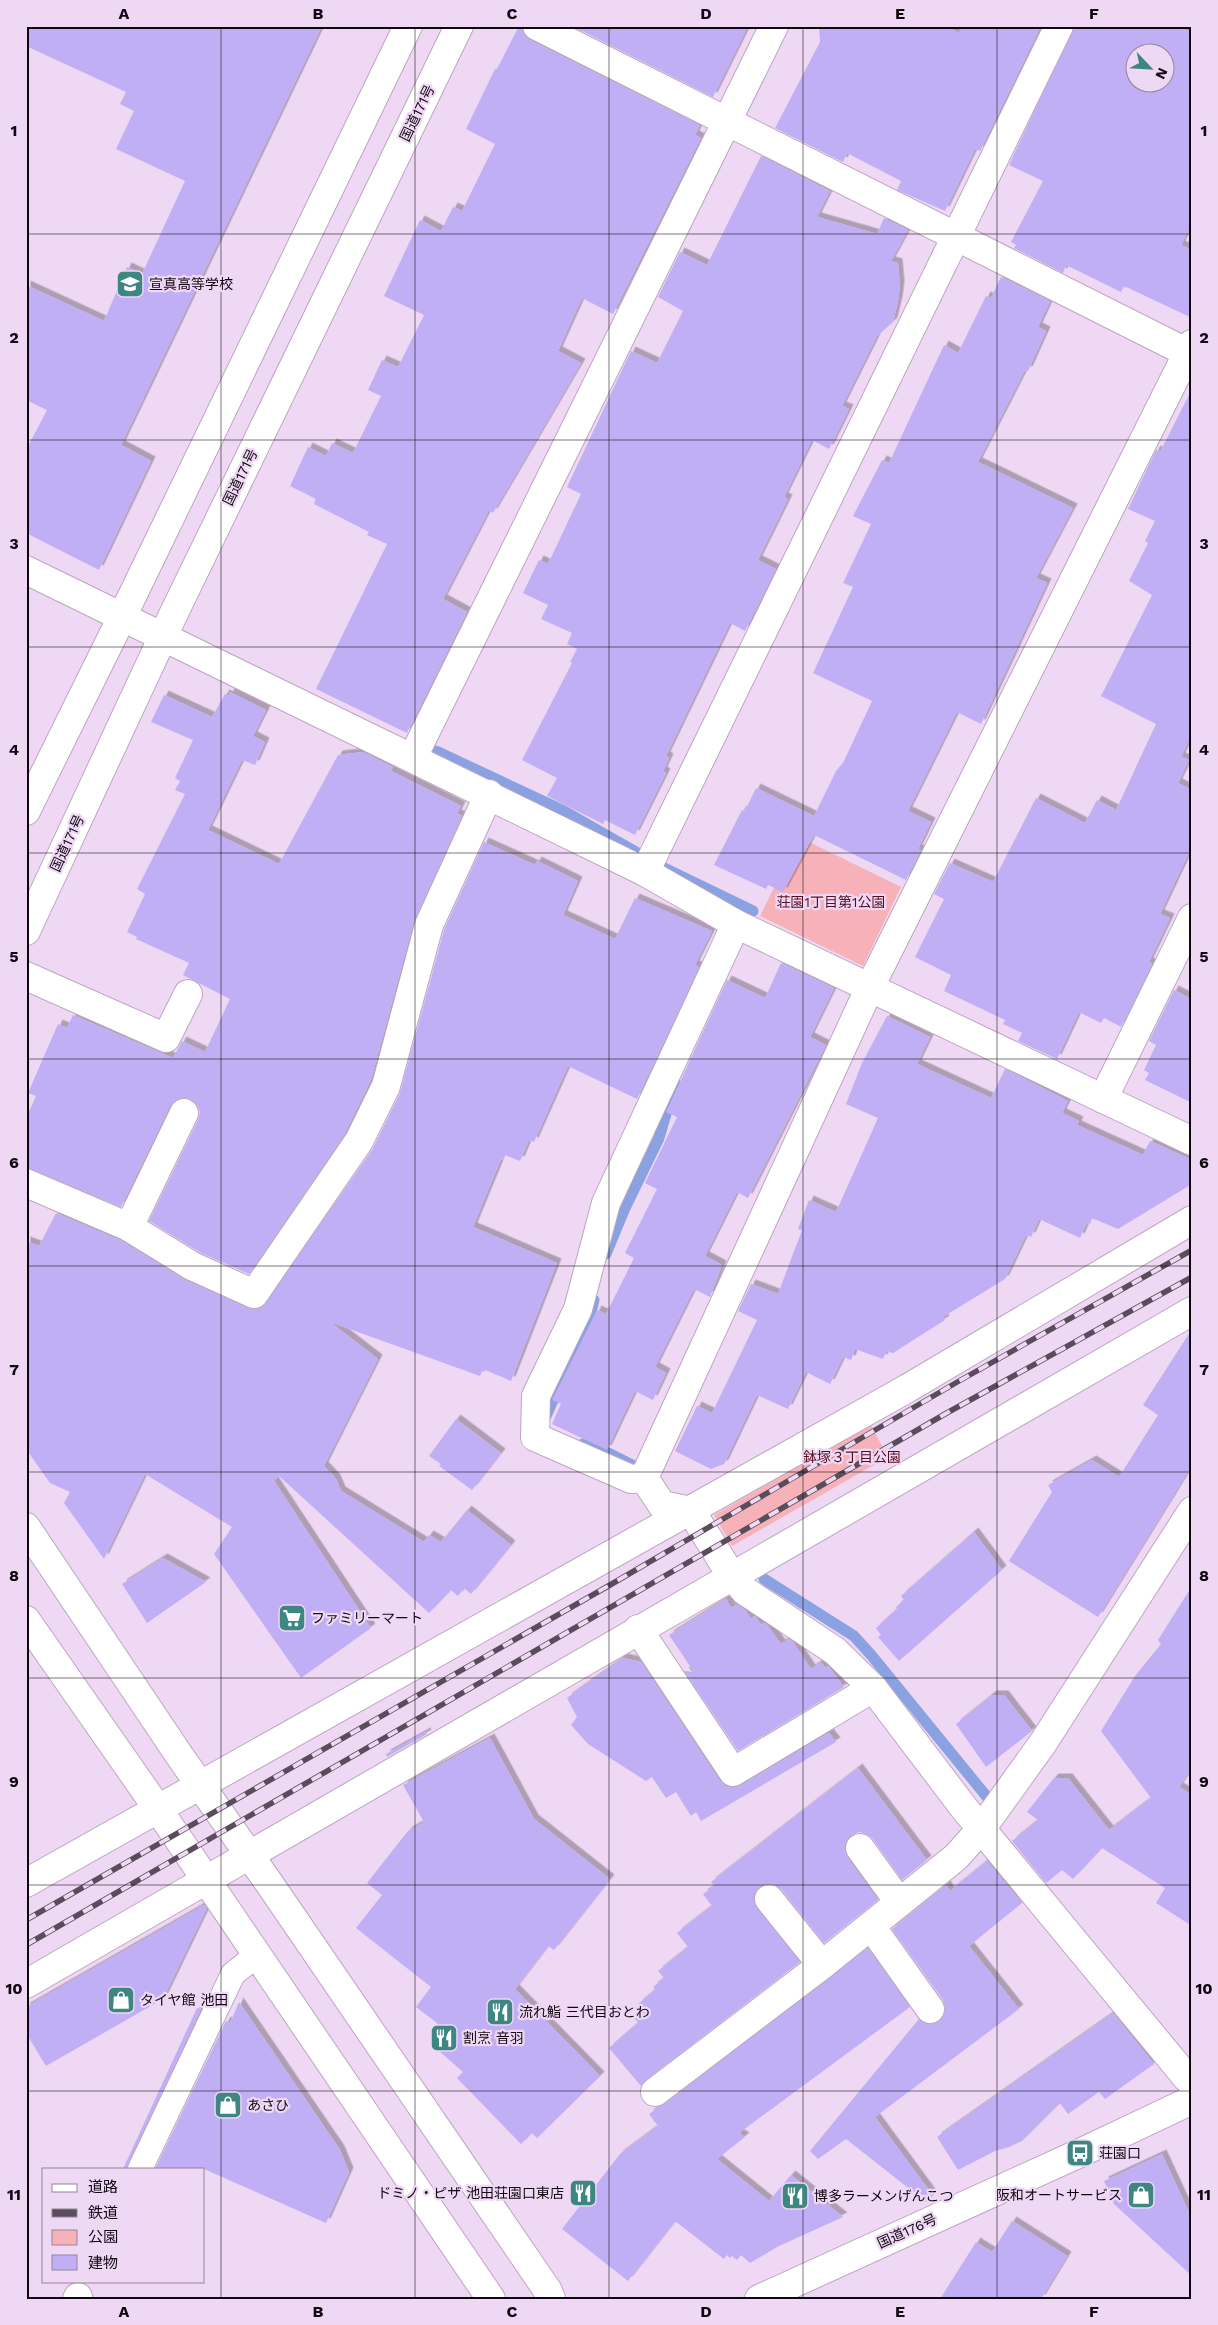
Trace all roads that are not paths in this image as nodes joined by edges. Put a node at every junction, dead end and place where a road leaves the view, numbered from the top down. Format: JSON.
{"nodes":[{"id":1,"x":408,"y":26,"type":"edge"},
{"id":2,"x":459,"y":26,"type":"edge"},
{"id":3,"x":537,"y":26,"type":"edge"},
{"id":4,"x":774,"y":26,"type":"edge"},
{"id":5,"x":1059,"y":26,"type":"edge"},
{"id":6,"x":727,"y":121,"type":"junction"},
{"id":7,"x":956,"y":236,"type":"junction"},
{"id":8,"x":1190,"y":350,"type":"edge"},
{"id":9,"x":26,"y":570,"type":"edge"},
{"id":10,"x":122,"y":617,"type":"junction"},
{"id":11,"x":163,"y":637,"type":"junction"},
{"id":12,"x":413,"y":757,"type":"junction"},
{"id":13,"x":489,"y":794,"type":"junction"},
{"id":14,"x":26,"y":811,"type":"edge"},
{"id":15,"x":645,"y":872,"type":"junction"},
{"id":16,"x":1192,"y":918,"type":"edge"},
{"id":17,"x":736,"y":924,"type":"junction"},
{"id":18,"x":26,"y":931,"type":"edge"},
{"id":19,"x":26,"y":976,"type":"edge"},
{"id":20,"x":869,"y":988,"type":"junction"},
{"id":21,"x":188,"y":994,"type":"dead end"},
{"id":22,"x":1103,"y":1099,"type":"junction"},
{"id":23,"x":184,"y":1113,"type":"dead end"},
{"id":24,"x":1192,"y":1141,"type":"edge"},
{"id":25,"x":26,"y":1182,"type":"edge"},
{"id":26,"x":1192,"y":1220,"type":"edge"},
{"id":27,"x":129,"y":1227,"type":"junction"},
{"id":28,"x":1192,"y":1311,"type":"edge"},
{"id":29,"x":644,"y":1478,"type":"junction"},
{"id":30,"x":691,"y":1511,"type":"junction"},
{"id":31,"x":1192,"y":1511,"type":"edge"},
{"id":32,"x":26,"y":1527,"type":"edge"},
{"id":33,"x":731,"y":1575,"type":"junction"},
{"id":34,"x":26,"y":1620,"type":"edge"},
{"id":35,"x":638,"y":1629,"type":"junction"},
{"id":36,"x":873,"y":1688,"type":"junction"},
{"id":37,"x":200,"y":1786,"type":"junction"},
{"id":38,"x":158,"y":1809,"type":"junction"},
{"id":39,"x":982,"y":1828,"type":"junction"},
{"id":40,"x":860,"y":1848,"type":"dead end"},
{"id":41,"x":250,"y":1856,"type":"junction"},
{"id":42,"x":207,"y":1880,"type":"junction"},
{"id":43,"x":26,"y":1883,"type":"edge"},
{"id":44,"x":769,"y":1899,"type":"dead end"},
{"id":45,"x":899,"y":1902,"type":"junction"},
{"id":46,"x":871,"y":1926,"type":"junction"},
{"id":47,"x":257,"y":1955,"type":"junction"},
{"id":48,"x":822,"y":1965,"type":"junction"},
{"id":49,"x":26,"y":1984,"type":"edge"},
{"id":50,"x":930,"y":2009,"type":"dead end"},
{"id":51,"x":1192,"y":2079,"type":"edge"},
{"id":52,"x":655,"y":2092,"type":"dead end"},
{"id":53,"x":1192,"y":2100,"type":"edge"},
{"id":54,"x":140,"y":2168,"type":"edge"},
{"id":55,"x":491,"y":2299,"type":"edge"},
{"id":56,"x":551,"y":2299,"type":"edge"},
{"id":57,"x":759,"y":2299,"type":"edge"}],
"edges":[{"from":1,"to":10,"type":"main road"},
{"from":2,"to":11,"type":"main road","name":"国道171号"},
{"from":3,"to":6,"type":"main road"},
{"from":4,"to":6,"type":"main road"},
{"from":5,"to":7,"type":"main road"},
{"from":6,"to":7,"type":"main road"},
{"from":6,"to":12,"type":"main road"},
{"from":7,"to":8,"type":"main road"},
{"from":7,"to":15,"type":"main road"},
{"from":8,"to":20,"type":"main road"},
{"from":9,"to":10,"type":"main road"},
{"from":10,"to":11,"type":"main road"},
{"from":10,"to":14,"type":"main road"},
{"from":11,"to":12,"type":"main road"},
{"from":11,"to":18,"type":"main road","name":"国道171号"},
{"from":12,"to":13,"type":"main road"},
{"from":13,"to":15,"type":"main road"},
{"from":13,"to":27,"type":"main road"},
{"from":15,"to":17,"type":"main road"},
{"from":16,"to":22,"type":"main road"},
{"from":17,"to":20,"type":"main road"},
{"from":17,"to":29,"type":"main road"},
{"from":19,"to":21,"type":"main road"},
{"from":20,"to":22,"type":"main road"},
{"from":20,"to":29,"type":"main road"},
{"from":22,"to":24,"type":"main road"},
{"from":23,"to":27,"type":"main road"},
{"from":25,"to":27,"type":"main road"},
{"from":26,"to":30,"type":"main road"},
{"from":28,"to":33,"type":"main road"},
{"from":29,"to":30,"type":"main road"},
{"from":30,"to":33,"type":"main road"},
{"from":30,"to":37,"type":"main road"},
{"from":31,"to":39,"type":"main road"},
{"from":32,"to":37,"type":"main road"},
{"from":33,"to":35,"type":"main road"},
{"from":33,"to":36,"type":"main road"},
{"from":34,"to":38,"type":"main road"},
{"from":35,"to":36,"type":"main road"},
{"from":35,"to":41,"type":"main road"},
{"from":36,"to":39,"type":"main road"},
{"from":37,"to":38,"type":"main road"},
{"from":37,"to":41,"type":"main road"},
{"from":38,"to":42,"type":"main road"},
{"from":38,"to":43,"type":"main road"},
{"from":39,"to":45,"type":"main road"},
{"from":39,"to":51,"type":"main road"},
{"from":40,"to":45,"type":"main road"},
{"from":41,"to":42,"type":"main road"},
{"from":41,"to":56,"type":"main road"},
{"from":42,"to":47,"type":"main road"},
{"from":42,"to":49,"type":"main road"},
{"from":44,"to":48,"type":"main road"},
{"from":45,"to":46,"type":"main road"},
{"from":46,"to":48,"type":"main road"},
{"from":46,"to":50,"type":"main road"},
{"from":47,"to":54,"type":"lane"},
{"from":47,"to":55,"type":"main road"},
{"from":48,"to":52,"type":"main road"},
{"from":53,"to":57,"type":"main road","name":"国道176号"}]}
